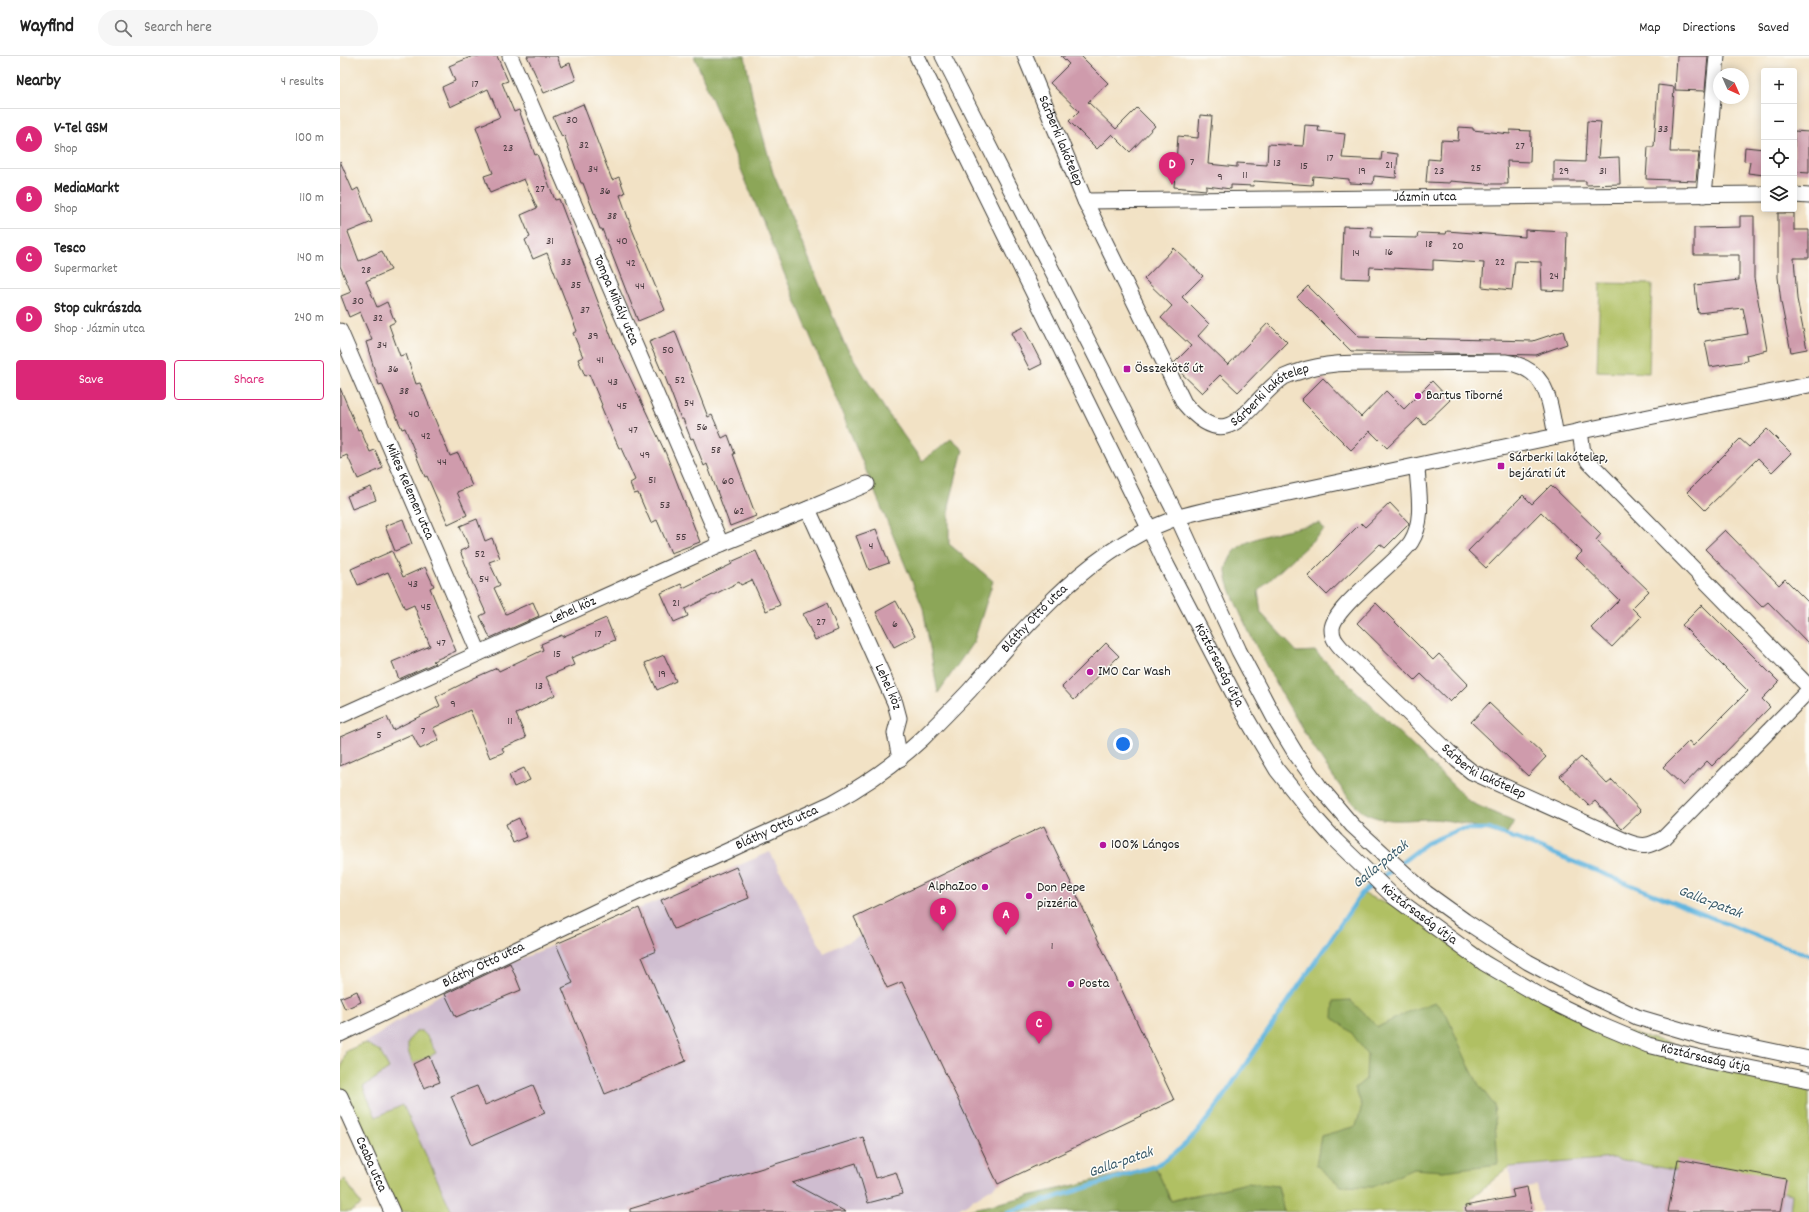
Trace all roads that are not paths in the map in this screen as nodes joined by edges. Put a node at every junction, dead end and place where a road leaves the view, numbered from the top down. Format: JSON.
{"nodes":[{"id":1,"x":510,"y":56,"type":"edge"},
{"id":2,"x":917,"y":56,"type":"edge"},
{"id":3,"x":942,"y":56,"type":"edge"},
{"id":4,"x":1025,"y":56,"type":"edge"},
{"id":5,"x":1717,"y":56,"type":"edge"},
{"id":6,"x":1761,"y":194,"type":"edge"},
{"id":7,"x":1704,"y":195,"type":"junction"},
{"id":8,"x":1797,"y":196,"type":"edge"},
{"id":9,"x":1809,"y":196,"type":"edge"},
{"id":10,"x":1085,"y":201,"type":"junction"},
{"id":11,"x":340,"y":331,"type":"edge"},
{"id":12,"x":1809,"y":385,"type":"edge"},
{"id":13,"x":1580,"y":431,"type":"junction"},
{"id":14,"x":1556,"y":436,"type":"junction"},
{"id":15,"x":1417,"y":467,"type":"junction"},
{"id":16,"x":866,"y":484,"type":"dead end"},
{"id":17,"x":808,"y":509,"type":"junction"},
{"id":18,"x":1177,"y":516,"type":"junction"},
{"id":19,"x":1149,"y":528,"type":"junction"},
{"id":20,"x":721,"y":544,"type":"junction"},
{"id":21,"x":479,"y":653,"type":"junction"},
{"id":22,"x":1809,"y":687,"type":"edge"},
{"id":23,"x":1809,"y":690,"type":"edge"},
{"id":24,"x":340,"y":716,"type":"edge"},
{"id":25,"x":900,"y":759,"type":"junction"},
{"id":26,"x":340,"y":1034,"type":"edge"},
{"id":27,"x":1809,"y":1059,"type":"edge"},
{"id":28,"x":1809,"y":1080,"type":"edge"},
{"id":29,"x":340,"y":1096,"type":"edge"},
{"id":30,"x":392,"y":1212,"type":"edge"}],
"edges":[{"from":1,"to":20,"type":"street","name":"Tompa Mihály utca"},
{"from":2,"to":19,"type":"street"},
{"from":3,"to":18,"type":"street"},
{"from":4,"to":10,"type":"street","name":"Sárberki lakótelep"},
{"from":5,"to":7,"type":"street"},
{"from":6,"to":7,"type":"street","name":"Jázmin utca"},
{"from":7,"to":10,"type":"street","name":"Jázmin utca"},
{"from":8,"to":9,"type":"street"},
{"from":10,"to":14,"type":"street","name":"Sárberki lakótelep"},
{"from":11,"to":21,"type":"street","name":"Mikes Kelemen utca"},
{"from":12,"to":13,"type":"street","name":"Bláthy Ottó utca"},
{"from":13,"to":14,"type":"street","name":"Bláthy Ottó utca"},
{"from":13,"to":22,"type":"street"},
{"from":14,"to":15,"type":"street","name":"Bláthy Ottó utca"},
{"from":15,"to":18,"type":"street","name":"Bláthy Ottó utca"},
{"from":15,"to":23,"type":"street","name":"Sárberki lakótelep"},
{"from":16,"to":17,"type":"street","name":"Lehel köz"},
{"from":17,"to":20,"type":"street","name":"Lehel köz"},
{"from":17,"to":25,"type":"street","name":"Lehel köz"},
{"from":18,"to":19,"type":"street","name":"Bláthy Ottó utca"},
{"from":18,"to":27,"type":"street","name":"Köztársaság útja"},
{"from":19,"to":25,"type":"street","name":"Bláthy Ottó utca"},
{"from":19,"to":28,"type":"street","name":"Köztársaság útja"},
{"from":20,"to":21,"type":"street","name":"Lehel köz"},
{"from":21,"to":24,"type":"street","name":"Lehel köz"},
{"from":25,"to":26,"type":"street","name":"Bláthy Ottó utca"},
{"from":29,"to":30,"type":"street","name":"Csaba utca"}]}
